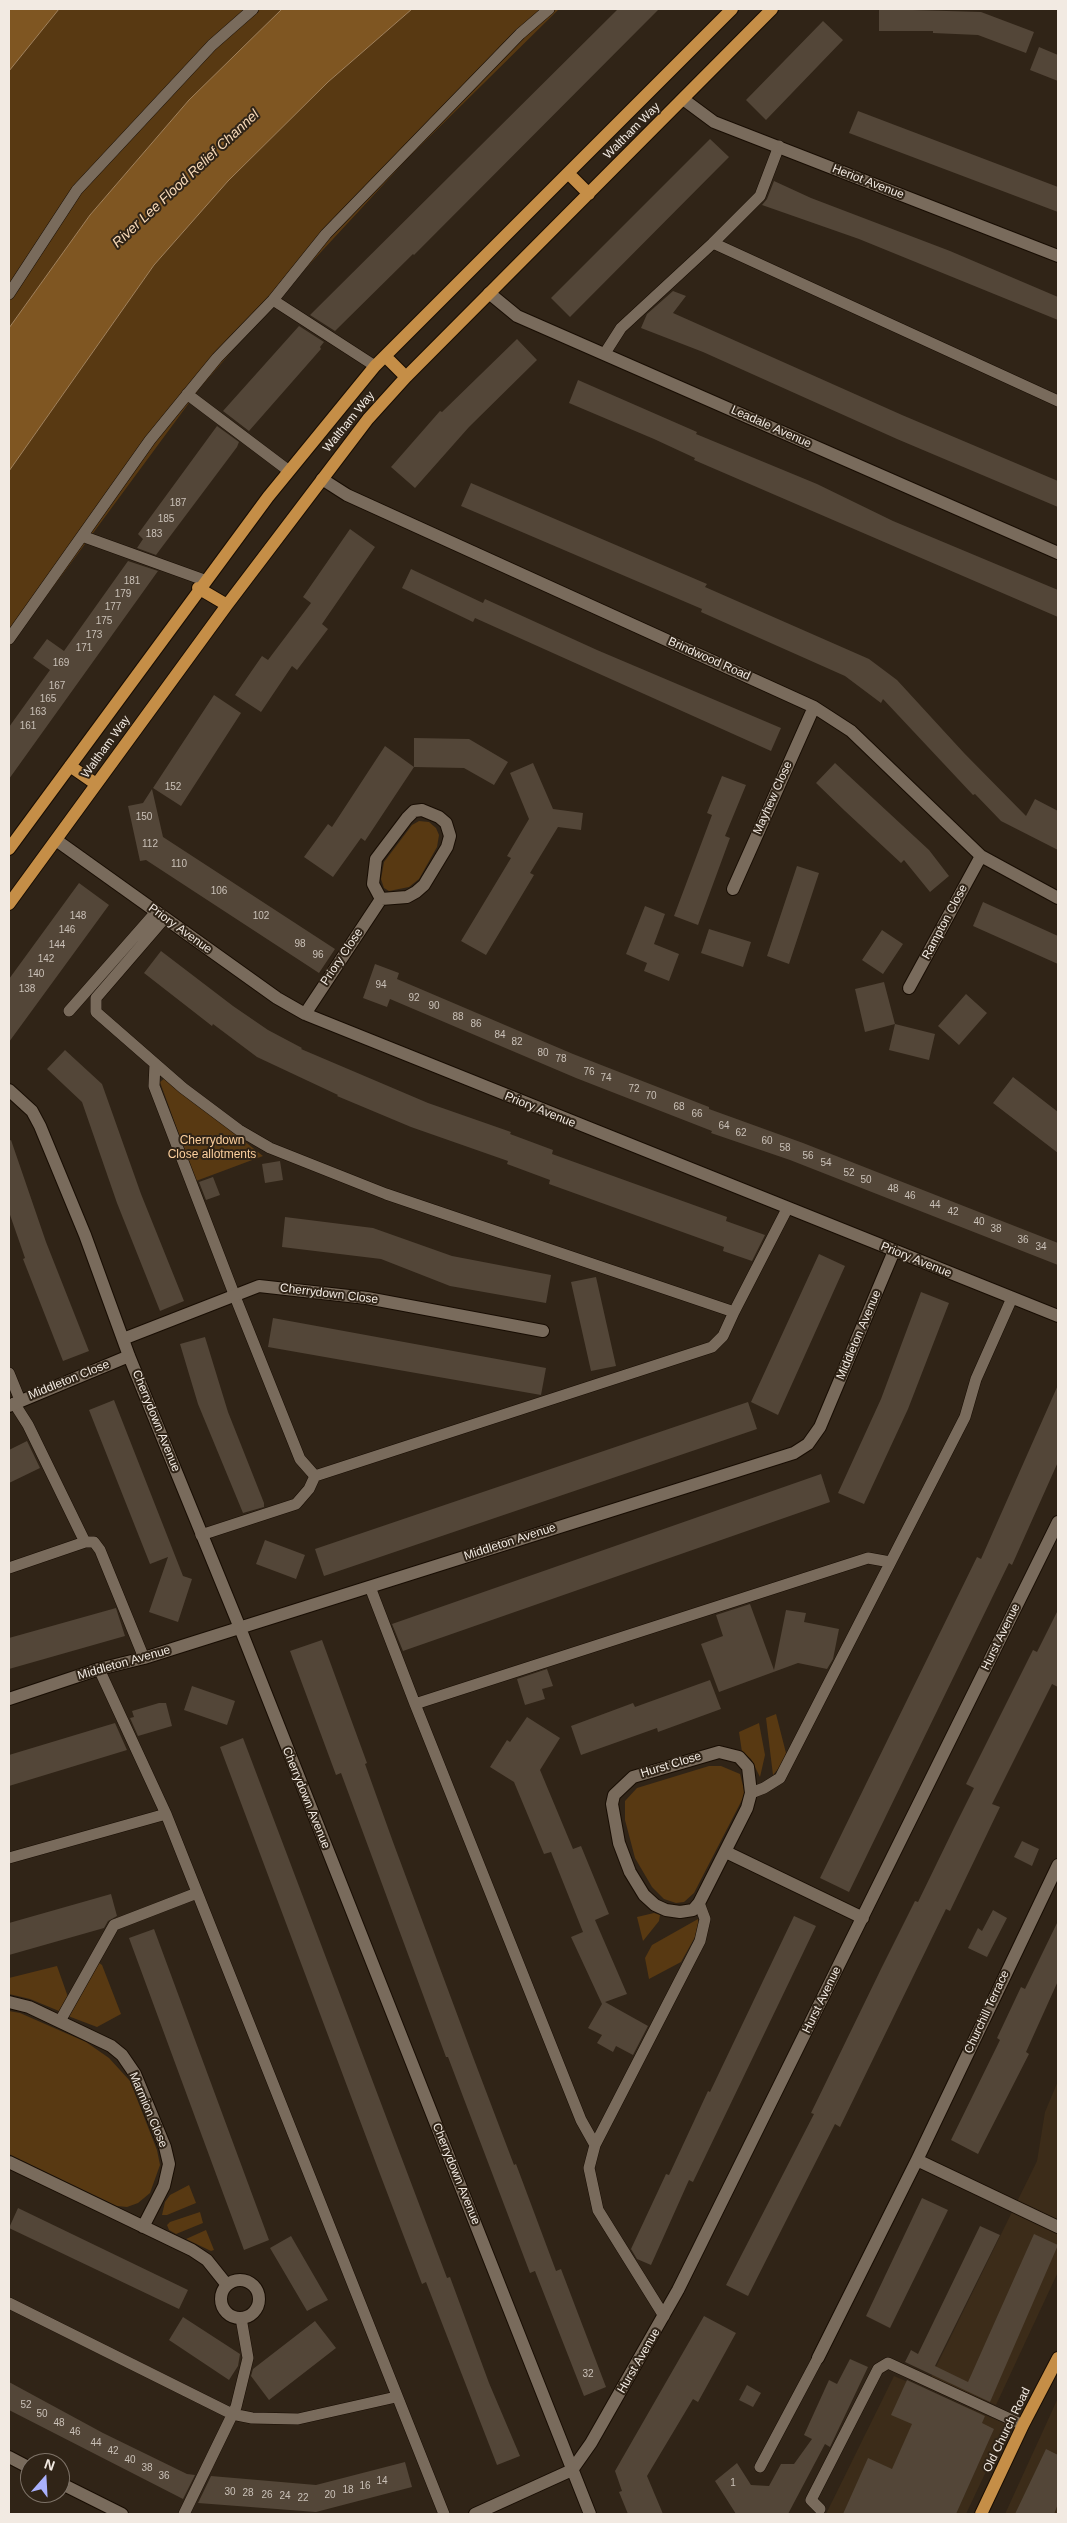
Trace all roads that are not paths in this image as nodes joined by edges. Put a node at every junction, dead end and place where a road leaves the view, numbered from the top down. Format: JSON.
{"nodes":[{"id":1,"x":253,"y":9,"type":"edge"},
{"id":2,"x":549,"y":9,"type":"edge"},
{"id":3,"x":732,"y":9,"type":"edge"},
{"id":4,"x":772,"y":9,"type":"edge"},
{"id":5,"x":683,"y":99,"type":"junction"},
{"id":6,"x":779,"y":146,"type":"junction"},
{"id":7,"x":568,"y":173,"type":"junction"},
{"id":8,"x":589,"y":194,"type":"junction"},
{"id":9,"x":713,"y":243,"type":"junction"},
{"id":10,"x":1058,"y":256,"type":"edge"},
{"id":11,"x":489,"y":293,"type":"junction"},
{"id":12,"x":9,"y":294,"type":"edge"},
{"id":13,"x":272,"y":300,"type":"junction"},
{"id":14,"x":604,"y":353,"type":"junction"},
{"id":15,"x":384,"y":356,"type":"junction"},
{"id":16,"x":375,"y":366,"type":"junction"},
{"id":17,"x":406,"y":376,"type":"junction"},
{"id":18,"x":187,"y":394,"type":"junction"},
{"id":19,"x":1058,"y":401,"type":"edge"},
{"id":20,"x":289,"y":471,"type":"junction"},
{"id":21,"x":322,"y":479,"type":"junction"},
{"id":22,"x":82,"y":536,"type":"junction"},
{"id":23,"x":1058,"y":553,"type":"edge"},
{"id":24,"x":201,"y":584,"type":"junction"},
{"id":25,"x":227,"y":605,"type":"junction"},
{"id":26,"x":9,"y":640,"type":"edge"},
{"id":27,"x":814,"y":706,"type":"junction"},
{"id":28,"x":70,"y":766,"type":"junction"},
{"id":29,"x":96,"y":784,"type":"junction"},
{"id":30,"x":56,"y":840,"type":"junction"},
{"id":31,"x":9,"y":848,"type":"edge"},
{"id":32,"x":981,"y":856,"type":"junction"},
{"id":33,"x":14,"y":888,"type":"edge"},
{"id":34,"x":732,"y":889,"type":"dead end"},
{"id":35,"x":1058,"y":898,"type":"edge"},
{"id":36,"x":381,"y":899,"type":"junction"},
{"id":37,"x":9,"y":904,"type":"edge"},
{"id":38,"x":161,"y":915,"type":"junction"},
{"id":39,"x":909,"y":988,"type":"dead end"},
{"id":40,"x":69,"y":1011,"type":"dead end"},
{"id":41,"x":305,"y":1014,"type":"junction"},
{"id":42,"x":155,"y":1064,"type":"junction"},
{"id":43,"x":9,"y":1090,"type":"edge"},
{"id":44,"x":787,"y":1209,"type":"junction"},
{"id":45,"x":894,"y":1251,"type":"junction"},
{"id":46,"x":234,"y":1294,"type":"junction"},
{"id":47,"x":1012,"y":1298,"type":"junction"},
{"id":48,"x":734,"y":1312,"type":"junction"},
{"id":49,"x":1058,"y":1316,"type":"edge"},
{"id":50,"x":543,"y":1331,"type":"dead end"},
{"id":51,"x":123,"y":1339,"type":"junction"},
{"id":52,"x":129,"y":1356,"type":"junction"},
{"id":53,"x":9,"y":1373,"type":"edge"},
{"id":54,"x":14,"y":1403,"type":"edge"},
{"id":55,"x":315,"y":1476,"type":"junction"},
{"id":56,"x":1058,"y":1522,"type":"edge"},
{"id":57,"x":201,"y":1535,"type":"junction"},
{"id":58,"x":84,"y":1542,"type":"junction"},
{"id":59,"x":890,"y":1562,"type":"junction"},
{"id":60,"x":9,"y":1568,"type":"edge"},
{"id":61,"x":370,"y":1587,"type":"junction"},
{"id":62,"x":240,"y":1628,"type":"junction"},
{"id":63,"x":144,"y":1658,"type":"junction"},
{"id":64,"x":99,"y":1669,"type":"junction"},
{"id":65,"x":9,"y":1699,"type":"edge"},
{"id":66,"x":415,"y":1704,"type":"junction"},
{"id":67,"x":751,"y":1793,"type":"junction"},
{"id":68,"x":166,"y":1814,"type":"junction"},
{"id":69,"x":726,"y":1852,"type":"junction"},
{"id":70,"x":9,"y":1858,"type":"edge"},
{"id":71,"x":1058,"y":1865,"type":"edge"},
{"id":72,"x":197,"y":1893,"type":"junction"},
{"id":73,"x":699,"y":1904,"type":"junction"},
{"id":74,"x":863,"y":1918,"type":"junction"},
{"id":75,"x":9,"y":2002,"type":"edge"},
{"id":76,"x":60,"y":2021,"type":"junction"},
{"id":77,"x":595,"y":2145,"type":"junction"},
{"id":78,"x":917,"y":2160,"type":"junction"},
{"id":79,"x":10,"y":2165,"type":"edge"},
{"id":80,"x":143,"y":2227,"type":"junction"},
{"id":81,"x":1058,"y":2227,"type":"edge"},
{"id":82,"x":227,"y":2285,"type":"junction"},
{"id":83,"x":9,"y":2302,"type":"edge"},
{"id":84,"x":664,"y":2316,"type":"junction"},
{"id":85,"x":241,"y":2318,"type":"junction"},
{"id":86,"x":818,"y":2358,"type":"joint"},
{"id":87,"x":1058,"y":2358,"type":"edge"},
{"id":88,"x":396,"y":2397,"type":"junction"},
{"id":89,"x":232,"y":2414,"type":"junction"},
{"id":90,"x":1023,"y":2425,"type":"junction"},
{"id":91,"x":760,"y":2467,"type":"dead end"},
{"id":92,"x":572,"y":2470,"type":"junction"},
{"id":93,"x":70,"y":2488,"type":"edge"},
{"id":94,"x":820,"y":2509,"type":"dead end"},
{"id":95,"x":122,"y":2514,"type":"edge"},
{"id":96,"x":184,"y":2514,"type":"edge"},
{"id":97,"x":444,"y":2514,"type":"edge"},
{"id":98,"x":474,"y":2514,"type":"edge"},
{"id":99,"x":590,"y":2514,"type":"edge"},
{"id":100,"x":981,"y":2514,"type":"edge"}],
"edges":[{"from":1,"to":12,"type":"lane"},
{"from":2,"to":13,"type":"lane"},
{"from":3,"to":7,"type":"main road","name":"Waltham Way"},
{"from":4,"to":5,"type":"main road","name":"Waltham Way"},
{"from":5,"to":6,"type":"street","name":"Heriot Avenue"},
{"from":5,"to":8,"type":"main road","name":"Waltham Way"},
{"from":6,"to":9,"type":"lane"},
{"from":6,"to":10,"type":"street","name":"Heriot Avenue"},
{"from":7,"to":8,"type":"main road"},
{"from":7,"to":15,"type":"main road","name":"Waltham Way"},
{"from":8,"to":11,"type":"main road","name":"Waltham Way"},
{"from":9,"to":14,"type":"lane"},
{"from":9,"to":19,"type":"lane"},
{"from":11,"to":14,"type":"street","name":"Leadale Avenue"},
{"from":11,"to":17,"type":"main road","name":"Waltham Way"},
{"from":13,"to":16,"type":"lane"},
{"from":13,"to":18,"type":"lane"},
{"from":14,"to":23,"type":"street","name":"Leadale Avenue"},
{"from":15,"to":16,"type":"main road","name":"Waltham Way"},
{"from":15,"to":17,"type":"main road"},
{"from":16,"to":20,"type":"main road","name":"Waltham Way"},
{"from":17,"to":21,"type":"main road","name":"Waltham Way"},
{"from":18,"to":20,"type":"lane"},
{"from":18,"to":22,"type":"lane"},
{"from":20,"to":24,"type":"main road","name":"Waltham Way"},
{"from":21,"to":25,"type":"main road","name":"Waltham Way"},
{"from":21,"to":27,"type":"street","name":"Brindwood Road"},
{"from":22,"to":24,"type":"lane"},
{"from":22,"to":26,"type":"lane"},
{"from":24,"to":25,"type":"main road"},
{"from":24,"to":28,"type":"main road","name":"Waltham Way"},
{"from":25,"to":29,"type":"main road","name":"Waltham Way"},
{"from":27,"to":32,"type":"street","name":"Brindwood Road"},
{"from":27,"to":34,"type":"street","name":"Mayhew Close"},
{"from":28,"to":29,"type":"main road"},
{"from":28,"to":31,"type":"main road","name":"Waltham Way"},
{"from":29,"to":30,"type":"main road","name":"Waltham Way"},
{"from":30,"to":33,"type":"main road","name":"Waltham Way"},
{"from":30,"to":38,"type":"street","name":"Priory Avenue"},
{"from":32,"to":35,"type":"street","name":"Brindwood Road"},
{"from":32,"to":39,"type":"street","name":"Rampton Close"},
{"from":33,"to":37,"type":"main road","name":"Waltham Way"},
{"from":36,"to":36,"type":"street"},
{"from":36,"to":41,"type":"street","name":"Priory Close"},
{"from":38,"to":40,"type":"lane"},
{"from":38,"to":41,"type":"street","name":"Priory Avenue"},
{"from":38,"to":42,"type":"lane"},
{"from":41,"to":44,"type":"street","name":"Priory Avenue"},
{"from":42,"to":46,"type":"lane"},
{"from":42,"to":48,"type":"lane"},
{"from":43,"to":51,"type":"street","name":"Cherrydown Avenue"},
{"from":44,"to":45,"type":"street","name":"Priory Avenue"},
{"from":44,"to":48,"type":"lane"},
{"from":45,"to":47,"type":"street","name":"Priory Avenue"},
{"from":45,"to":61,"type":"street","name":"Middleton Avenue"},
{"from":46,"to":50,"type":"street","name":"Cherrydown Close"},
{"from":46,"to":51,"type":"street","name":"Cherrydown Close"},
{"from":46,"to":55,"type":"lane"},
{"from":47,"to":49,"type":"street","name":"Priory Avenue"},
{"from":47,"to":59,"type":"lane"},
{"from":48,"to":55,"type":"lane"},
{"from":51,"to":52,"type":"street","name":"Cherrydown Avenue"},
{"from":52,"to":54,"type":"street","name":"Middleton Close"},
{"from":52,"to":57,"type":"street","name":"Cherrydown Avenue"},
{"from":53,"to":54,"type":"lane"},
{"from":54,"to":58,"type":"lane"},
{"from":55,"to":57,"type":"lane"},
{"from":56,"to":74,"type":"street","name":"Hurst Avenue"},
{"from":57,"to":62,"type":"street","name":"Cherrydown Avenue"},
{"from":58,"to":60,"type":"lane"},
{"from":58,"to":63,"type":"lane"},
{"from":59,"to":66,"type":"lane"},
{"from":59,"to":67,"type":"lane"},
{"from":61,"to":62,"type":"street","name":"Middleton Avenue"},
{"from":61,"to":66,"type":"lane"},
{"from":62,"to":63,"type":"street","name":"Middleton Avenue"},
{"from":62,"to":92,"type":"street","name":"Cherrydown Avenue"},
{"from":63,"to":64,"type":"street","name":"Middleton Avenue"},
{"from":64,"to":65,"type":"street","name":"Middleton Avenue"},
{"from":64,"to":68,"type":"lane"},
{"from":66,"to":77,"type":"lane"},
{"from":67,"to":69,"type":"street","name":"Hurst Close"},
{"from":67,"to":73,"type":"street","name":"Hurst Close"},
{"from":68,"to":70,"type":"lane"},
{"from":68,"to":72,"type":"lane"},
{"from":69,"to":73,"type":"street","name":"Hurst Close"},
{"from":69,"to":74,"type":"street"},
{"from":71,"to":78,"type":"street","name":"Churchill Terrace"},
{"from":72,"to":76,"type":"lane"},
{"from":72,"to":88,"type":"lane"},
{"from":73,"to":77,"type":"lane"},
{"from":74,"to":84,"type":"street","name":"Hurst Avenue"},
{"from":75,"to":76,"type":"street","name":"Marmion Close"},
{"from":76,"to":80,"type":"street","name":"Marmion Close"},
{"from":77,"to":84,"type":"lane"},
{"from":78,"to":81,"type":"street"},
{"from":78,"to":86,"type":"street","name":"Churchill Terrace"},
{"from":79,"to":80,"type":"street"},
{"from":80,"to":82,"type":"street"},
{"from":82,"to":85,"type":"street"},
{"from":82,"to":85,"type":"street"},
{"from":83,"to":89,"type":"lane"},
{"from":84,"to":92,"type":"street","name":"Hurst Avenue"},
{"from":85,"to":89,"type":"lane"},
{"from":86,"to":91,"type":"lane"},
{"from":87,"to":90,"type":"main road","name":"Old Church Road"},
{"from":88,"to":89,"type":"lane"},
{"from":88,"to":97,"type":"lane"},
{"from":89,"to":96,"type":"lane"},
{"from":90,"to":94,"type":"lane"},
{"from":90,"to":100,"type":"main road","name":"Old Church Road"},
{"from":92,"to":98,"type":"street"},
{"from":92,"to":99,"type":"street","name":"Cherrydown Avenue"},
{"from":93,"to":95,"type":"street"}]}
